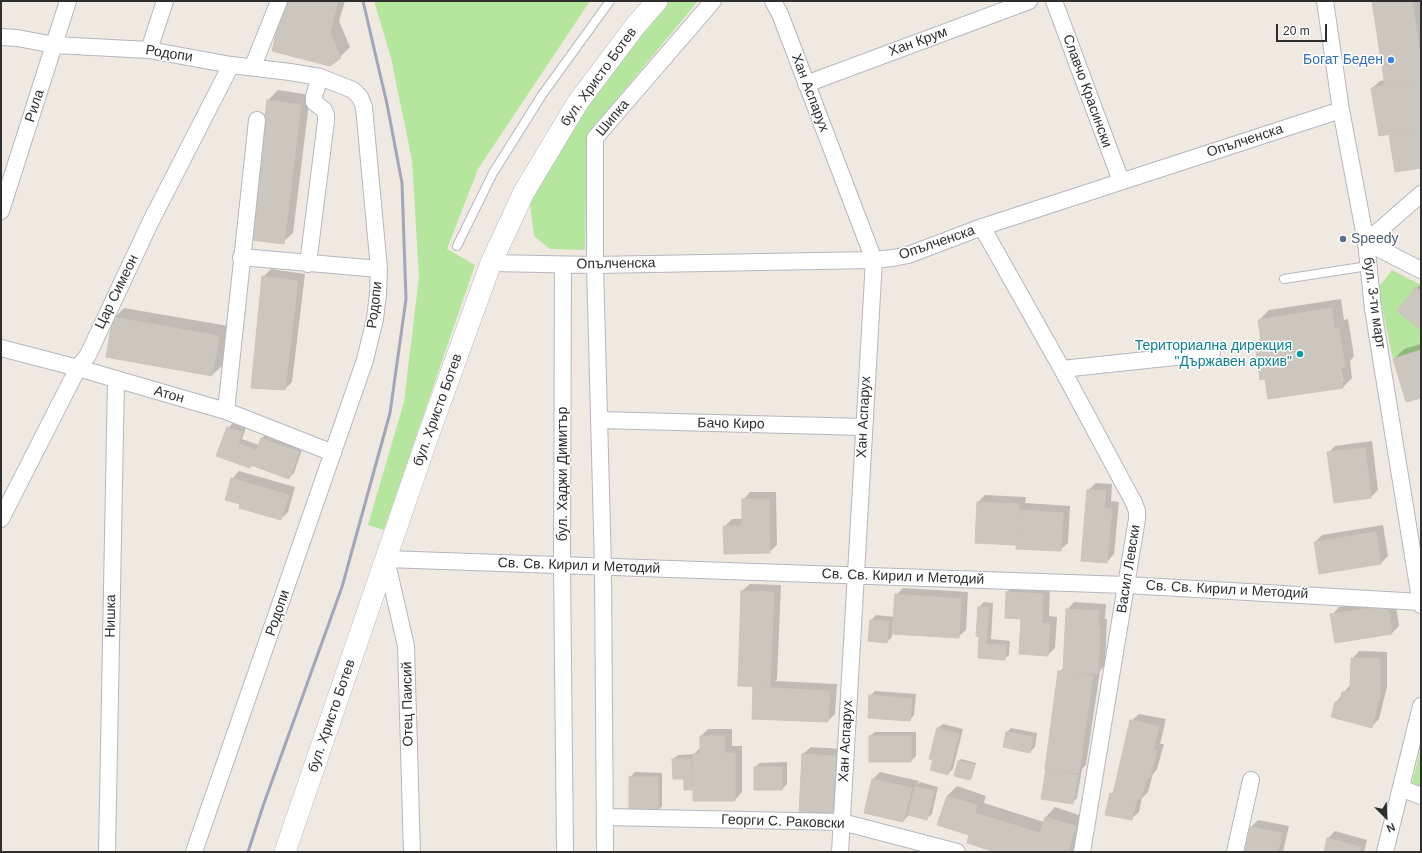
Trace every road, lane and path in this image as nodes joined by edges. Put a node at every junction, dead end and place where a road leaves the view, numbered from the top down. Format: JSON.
{"nodes":[{"id":1,"x":68,"y":1,"type":"edge"},
{"id":2,"x":165,"y":1,"type":"edge"},
{"id":3,"x":279,"y":1,"type":"edge"},
{"id":4,"x":610,"y":1,"type":"edge"},
{"id":5,"x":657,"y":1,"type":"edge"},
{"id":6,"x":713,"y":1,"type":"edge"},
{"id":7,"x":773,"y":1,"type":"edge"},
{"id":8,"x":1029,"y":1,"type":"edge"},
{"id":9,"x":1054,"y":1,"type":"edge"},
{"id":10,"x":1325,"y":1,"type":"edge"},
{"id":11,"x":1,"y":37,"type":"edge"},
{"id":12,"x":55,"y":45,"type":"junction"},
{"id":13,"x":149,"y":50,"type":"junction"},
{"id":14,"x":231,"y":64,"type":"junction"},
{"id":15,"x":253,"y":66,"type":"junction"},
{"id":16,"x":320,"y":77,"type":"junction"},
{"id":17,"x":806,"y":84,"type":"junction"},
{"id":18,"x":1341,"y":110,"type":"junction"},
{"id":19,"x":257,"y":120,"type":"dead end"},
{"id":20,"x":1121,"y":181,"type":"junction"},
{"id":21,"x":1421,"y":194,"type":"edge"},
{"id":22,"x":1,"y":211,"type":"edge"},
{"id":23,"x":982,"y":227,"type":"junction"},
{"id":24,"x":1366,"y":242,"type":"junction"},
{"id":25,"x":458,"y":246,"type":"dead end"},
{"id":26,"x":241,"y":257,"type":"junction"},
{"id":27,"x":874,"y":260,"type":"junction"},
{"id":28,"x":491,"y":262,"type":"junction"},
{"id":29,"x":308,"y":264,"type":"junction"},
{"id":30,"x":563,"y":265,"type":"junction"},
{"id":31,"x":595,"y":265,"type":"junction"},
{"id":32,"x":1368,"y":266,"type":"junction"},
{"id":33,"x":379,"y":269,"type":"junction"},
{"id":34,"x":1421,"y":270,"type":"edge"},
{"id":35,"x":1284,"y":279,"type":"dead end"},
{"id":36,"x":1,"y":348,"type":"edge"},
{"id":37,"x":1212,"y":353,"type":"dead end"},
{"id":38,"x":78,"y":368,"type":"junction"},
{"id":39,"x":1062,"y":368,"type":"junction"},
{"id":40,"x":116,"y":380,"type":"junction"},
{"id":41,"x":226,"y":411,"type":"junction"},
{"id":42,"x":599,"y":420,"type":"junction"},
{"id":43,"x":864,"y":427,"type":"junction"},
{"id":44,"x":333,"y":453,"type":"junction"},
{"id":45,"x":1,"y":519,"type":"edge"},
{"id":46,"x":386,"y":559,"type":"junction"},
{"id":47,"x":562,"y":566,"type":"junction"},
{"id":48,"x":602,"y":567,"type":"junction"},
{"id":49,"x":855,"y":576,"type":"junction"},
{"id":50,"x":1126,"y":585,"type":"junction"},
{"id":51,"x":1421,"y":602,"type":"edge"},
{"id":52,"x":1421,"y":605,"type":"edge"},
{"id":53,"x":1421,"y":706,"type":"edge"},
{"id":54,"x":1251,"y":780,"type":"dead end"},
{"id":55,"x":1401,"y":788,"type":"junction"},
{"id":56,"x":1421,"y":796,"type":"edge"},
{"id":57,"x":605,"y":818,"type":"junction"},
{"id":58,"x":842,"y":822,"type":"junction"},
{"id":59,"x":107,"y":852,"type":"edge"},
{"id":60,"x":194,"y":852,"type":"edge"},
{"id":61,"x":286,"y":852,"type":"edge"},
{"id":62,"x":412,"y":852,"type":"edge"},
{"id":63,"x":565,"y":852,"type":"edge"},
{"id":64,"x":605,"y":852,"type":"edge"},
{"id":65,"x":840,"y":852,"type":"edge"},
{"id":66,"x":956,"y":852,"type":"edge"},
{"id":67,"x":1082,"y":852,"type":"edge"},
{"id":68,"x":1235,"y":852,"type":"edge"},
{"id":69,"x":1385,"y":852,"type":"edge"}],
"edges":[{"from":1,"to":12,"type":"street","name":"Рила"},
{"from":2,"to":13,"type":"street"},
{"from":3,"to":15,"type":"street"},
{"from":4,"to":25,"type":"lane"},
{"from":5,"to":28,"type":"street","name":"бул. Христо Ботев"},
{"from":6,"to":31,"type":"street","name":"Шипка"},
{"from":7,"to":17,"type":"street","name":"Хан Аспарух"},
{"from":8,"to":17,"type":"street","name":"Хан Крум"},
{"from":9,"to":20,"type":"street","name":"Славчо Красински"},
{"from":10,"to":18,"type":"street","name":"бул. 3-ти март"},
{"from":11,"to":12,"type":"street","name":"Родопи"},
{"from":12,"to":13,"type":"street","name":"Родопи"},
{"from":12,"to":22,"type":"street","name":"Рила"},
{"from":13,"to":14,"type":"street","name":"Родопи"},
{"from":14,"to":15,"type":"street","name":"Родопи"},
{"from":14,"to":38,"type":"street","name":"Цар Симеон"},
{"from":15,"to":16,"type":"street","name":"Родопи"},
{"from":16,"to":29,"type":"street"},
{"from":16,"to":33,"type":"street","name":"Родопи"},
{"from":17,"to":27,"type":"street","name":"Хан Аспарух"},
{"from":18,"to":20,"type":"street","name":"Опълченска"},
{"from":18,"to":24,"type":"street","name":"бул. 3-ти март"},
{"from":19,"to":26,"type":"street"},
{"from":20,"to":23,"type":"street","name":"Опълченска"},
{"from":21,"to":24,"type":"street"},
{"from":23,"to":27,"type":"street","name":"Опълченска"},
{"from":23,"to":39,"type":"street","name":"Васил Левски"},
{"from":24,"to":32,"type":"street","name":"бул. 3-ти март"},
{"from":24,"to":34,"type":"street"},
{"from":26,"to":29,"type":"street"},
{"from":26,"to":41,"type":"street"},
{"from":27,"to":31,"type":"street","name":"Опълченска"},
{"from":27,"to":43,"type":"street","name":"Хан Аспарух"},
{"from":28,"to":30,"type":"street","name":"Опълченска"},
{"from":28,"to":46,"type":"street","name":"бул. Христо Ботев"},
{"from":29,"to":33,"type":"street"},
{"from":30,"to":31,"type":"street","name":"Опълченска"},
{"from":30,"to":47,"type":"street","name":"бул. Хаджи Димитър"},
{"from":31,"to":42,"type":"street"},
{"from":32,"to":35,"type":"lane"},
{"from":32,"to":51,"type":"street","name":"бул. 3-ти март"},
{"from":33,"to":44,"type":"street","name":"Родопи"},
{"from":36,"to":38,"type":"street","name":"Атон"},
{"from":37,"to":39,"type":"street"},
{"from":38,"to":40,"type":"street","name":"Атон"},
{"from":38,"to":45,"type":"street","name":"Цар Симеон"},
{"from":39,"to":50,"type":"street","name":"Васил Левски"},
{"from":40,"to":41,"type":"street","name":"Атон"},
{"from":40,"to":59,"type":"street","name":"Нишка"},
{"from":41,"to":44,"type":"street","name":"Атон"},
{"from":42,"to":43,"type":"street","name":"Бачо Киро"},
{"from":42,"to":48,"type":"street"},
{"from":43,"to":49,"type":"street","name":"Хан Аспарух"},
{"from":44,"to":60,"type":"street","name":"Родопи"},
{"from":46,"to":47,"type":"street","name":"Св. Св. Кирил и Методий"},
{"from":46,"to":61,"type":"street","name":"бул. Христо Ботев"},
{"from":46,"to":62,"type":"street","name":"Отец Паисий"},
{"from":47,"to":48,"type":"street","name":"Св. Св. Кирил и Методий"},
{"from":47,"to":63,"type":"street","name":"бул. Хаджи Димитър"},
{"from":48,"to":49,"type":"street","name":"Св. Св. Кирил и Методий"},
{"from":48,"to":57,"type":"street"},
{"from":49,"to":50,"type":"street","name":"Св. Св. Кирил и Методий"},
{"from":49,"to":58,"type":"street","name":"Хан Аспарух"},
{"from":50,"to":51,"type":"street","name":"Св. Св. Кирил и Методий"},
{"from":50,"to":67,"type":"street","name":"Васил Левски"},
{"from":51,"to":52,"type":"street","name":"бул. 3-ти март"},
{"from":53,"to":55,"type":"street"},
{"from":54,"to":68,"type":"street"},
{"from":55,"to":56,"type":"street"},
{"from":55,"to":69,"type":"street"},
{"from":57,"to":58,"type":"street","name":"Георги С. Раковски"},
{"from":57,"to":64,"type":"street"},
{"from":58,"to":65,"type":"street","name":"Хан Аспарух"},
{"from":58,"to":66,"type":"street","name":"Георги С. Раковски"}]}
